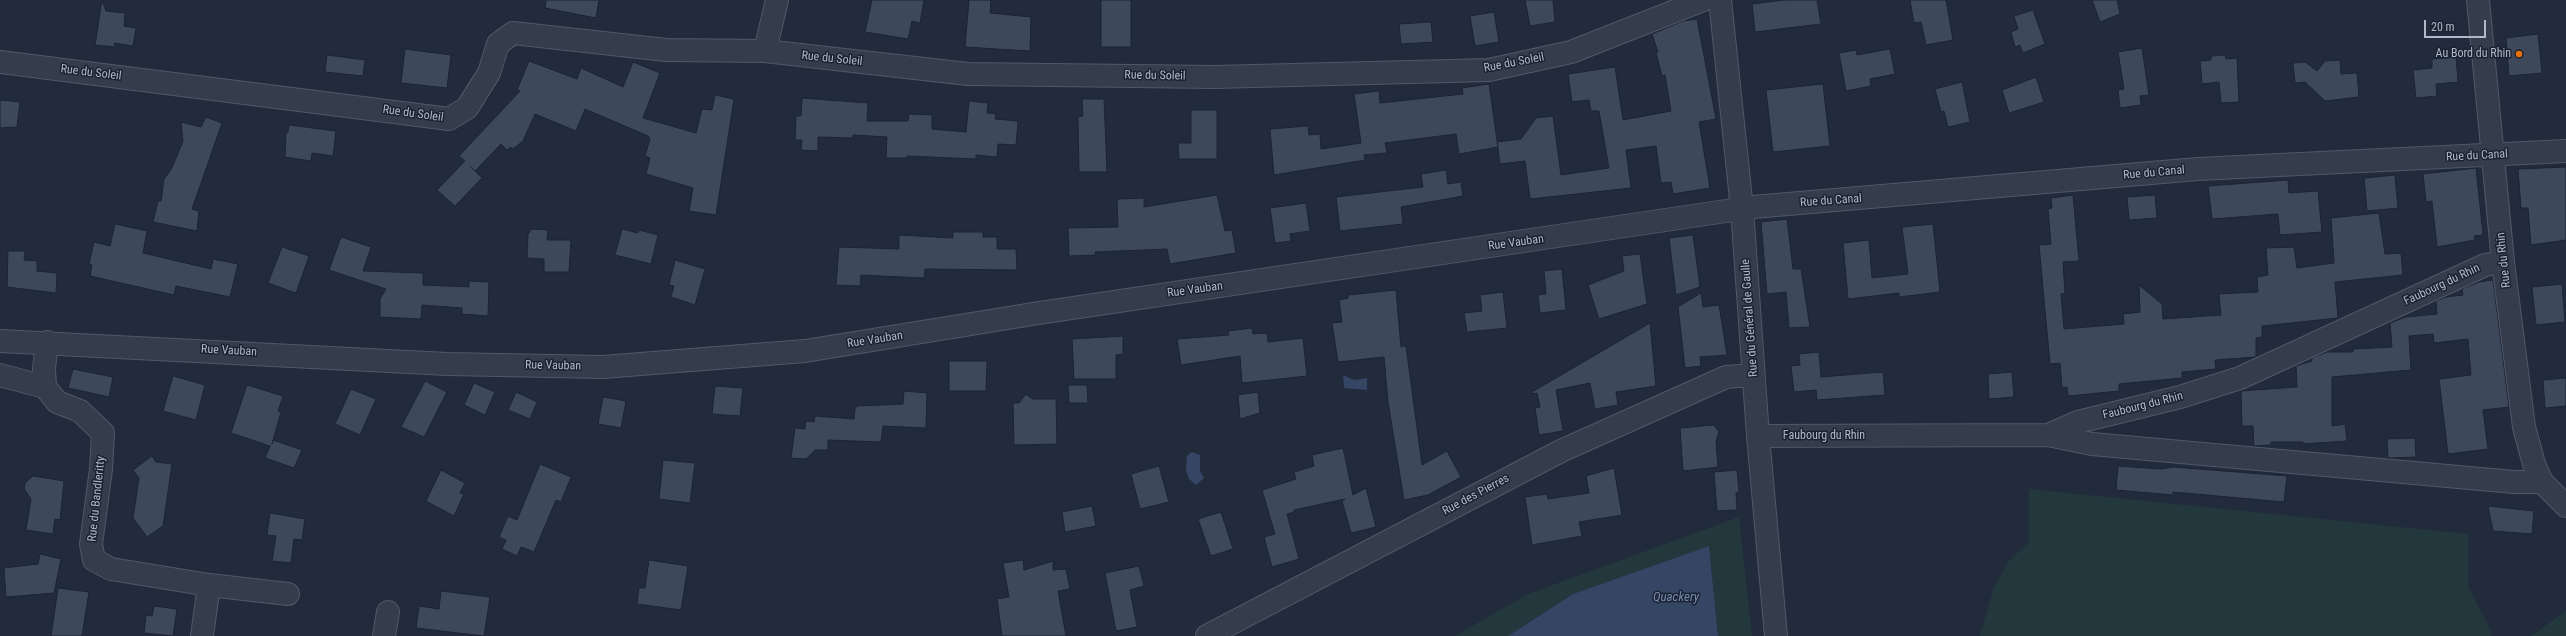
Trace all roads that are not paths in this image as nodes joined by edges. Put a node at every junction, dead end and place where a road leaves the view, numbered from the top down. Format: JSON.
{"nodes":[{"id":1,"x":778,"y":0,"type":"edge"},
{"id":2,"x":1703,"y":0,"type":"edge"},
{"id":3,"x":1720,"y":0,"type":"edge"},
{"id":4,"x":2478,"y":0,"type":"edge"},
{"id":5,"x":765,"y":51,"type":"junction"},
{"id":6,"x":0,"y":62,"type":"edge"},
{"id":7,"x":2566,"y":151,"type":"edge"},
{"id":8,"x":2492,"y":155,"type":"junction"},
{"id":9,"x":1742,"y":209,"type":"junction"},
{"id":10,"x":2503,"y":262,"type":"junction"},
{"id":11,"x":0,"y":341,"type":"edge"},
{"id":12,"x":47,"y":342,"type":"junction"},
{"id":13,"x":0,"y":375,"type":"edge"},
{"id":14,"x":1753,"y":375,"type":"junction"},
{"id":15,"x":46,"y":387,"type":"junction"},
{"id":16,"x":2048,"y":435,"type":"junction"},
{"id":17,"x":1758,"y":436,"type":"junction"},
{"id":18,"x":2542,"y":482,"type":"junction"},
{"id":19,"x":2566,"y":506,"type":"edge"},
{"id":20,"x":209,"y":585,"type":"junction"},
{"id":21,"x":288,"y":594,"type":"dead end"},
{"id":22,"x":388,"y":612,"type":"dead end"},
{"id":23,"x":202,"y":636,"type":"edge"},
{"id":24,"x":384,"y":636,"type":"edge"},
{"id":25,"x":1207,"y":636,"type":"edge"},
{"id":26,"x":1776,"y":636,"type":"edge"}],
"edges":[{"from":1,"to":5,"type":"street"},
{"from":2,"to":5,"type":"street","name":"Rue du Soleil"},
{"from":3,"to":9,"type":"street","name":"Rue du Général de Gaulle"},
{"from":4,"to":8,"type":"street","name":"Rue du Rhin"},
{"from":5,"to":6,"type":"street","name":"Rue du Soleil"},
{"from":7,"to":8,"type":"street","name":"Rue du Canal"},
{"from":8,"to":9,"type":"street","name":"Rue du Canal"},
{"from":8,"to":10,"type":"street","name":"Rue du Rhin"},
{"from":9,"to":12,"type":"street","name":"Rue Vauban"},
{"from":9,"to":14,"type":"street","name":"Rue du Général de Gaulle"},
{"from":10,"to":16,"type":"street","name":"Faubourg du Rhin"},
{"from":10,"to":18,"type":"street","name":"Rue du Rhin"},
{"from":11,"to":12,"type":"street","name":"Rue Vauban"},
{"from":12,"to":15,"type":"street"},
{"from":13,"to":15,"type":"street"},
{"from":14,"to":17,"type":"street","name":"Rue du Général de Gaulle"},
{"from":14,"to":25,"type":"street","name":"Rue des Pierres"},
{"from":15,"to":20,"type":"street","name":"Rue du Bandleritty"},
{"from":16,"to":17,"type":"street","name":"Faubourg du Rhin"},
{"from":16,"to":18,"type":"street"},
{"from":17,"to":26,"type":"street","name":"Rue du Général de Gaulle"},
{"from":18,"to":19,"type":"street","name":"Rue du Rhin"},
{"from":20,"to":21,"type":"street","name":"Rue du Bandleritty"},
{"from":20,"to":23,"type":"street"},
{"from":22,"to":24,"type":"street"}]}
